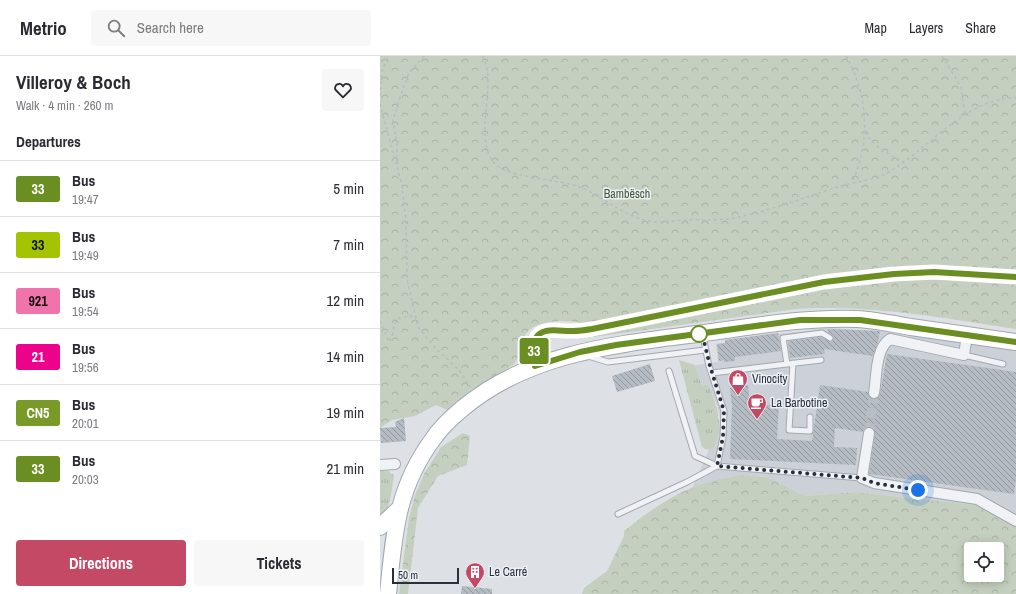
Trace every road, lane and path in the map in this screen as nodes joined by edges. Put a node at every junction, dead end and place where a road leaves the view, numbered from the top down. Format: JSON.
{"nodes":[{"id":1,"x":388,"y":56,"type":"edge"},
{"id":2,"x":424,"y":56,"type":"edge"},
{"id":3,"x":483,"y":56,"type":"edge"},
{"id":4,"x":846,"y":56,"type":"edge"},
{"id":5,"x":942,"y":56,"type":"edge"},
{"id":6,"x":380,"y":96,"type":"edge"},
{"id":7,"x":1016,"y":98,"type":"edge"},
{"id":8,"x":380,"y":104,"type":"edge"},
{"id":9,"x":965,"y":114,"type":"junction"},
{"id":10,"x":864,"y":131,"type":"junction"},
{"id":11,"x":904,"y":162,"type":"junction"},
{"id":12,"x":397,"y":167,"type":"junction"},
{"id":13,"x":851,"y":183,"type":"junction"},
{"id":14,"x":1016,"y":277,"type":"edge"},
{"id":15,"x":415,"y":316,"type":"junction"},
{"id":16,"x":380,"y":321,"type":"edge"},
{"id":17,"x":702,"y":333,"type":"junction"},
{"id":18,"x":967,"y":335,"type":"junction"},
{"id":19,"x":830,"y":338,"type":"dead end"},
{"id":20,"x":1016,"y":342,"type":"edge"},
{"id":21,"x":706,"y":350,"type":"junction"},
{"id":22,"x":580,"y":352,"type":"junction"},
{"id":23,"x":964,"y":355,"type":"junction"},
{"id":24,"x":820,"y":360,"type":"dead end"},
{"id":25,"x":792,"y":363,"type":"junction"},
{"id":26,"x":786,"y":364,"type":"junction"},
{"id":27,"x":1003,"y":364,"type":"dead end"},
{"id":28,"x":535,"y":366,"type":"junction"},
{"id":29,"x":669,"y":371,"type":"dead end"},
{"id":30,"x":712,"y":373,"type":"junction"},
{"id":31,"x":874,"y":393,"type":"tunnel mouth"},
{"id":32,"x":476,"y":397,"type":"junction"},
{"id":33,"x":810,"y":417,"type":"dead end"},
{"id":34,"x":869,"y":433,"type":"tunnel mouth"},
{"id":35,"x":395,"y":464,"type":"dead end"},
{"id":36,"x":380,"y":465,"type":"edge"},
{"id":37,"x":717,"y":466,"type":"junction"},
{"id":38,"x":862,"y":478,"type":"junction"},
{"id":39,"x":399,"y":509,"type":"junction"},
{"id":40,"x":618,"y":514,"type":"dead end"},
{"id":41,"x":1016,"y":521,"type":"edge"},
{"id":42,"x":380,"y":527,"type":"edge"},
{"id":43,"x":384,"y":562,"type":"edge"},
{"id":44,"x":388,"y":594,"type":"edge"}],
"edges":[{"from":1,"to":6,"type":"path"},
{"from":2,"to":12,"type":"path"},
{"from":3,"to":13,"type":"path"},
{"from":4,"to":10,"type":"path"},
{"from":5,"to":9,"type":"path"},
{"from":7,"to":9,"type":"path"},
{"from":8,"to":12,"type":"path"},
{"from":9,"to":11,"type":"path"},
{"from":10,"to":11,"type":"path"},
{"from":10,"to":13,"type":"path"},
{"from":11,"to":13,"type":"path"},
{"from":12,"to":15,"type":"path"},
{"from":14,"to":28,"type":"main road"},
{"from":15,"to":16,"type":"path"},
{"from":15,"to":32,"type":"path"},
{"from":17,"to":18,"type":"main road"},
{"from":17,"to":21,"type":"lane"},
{"from":17,"to":22,"type":"main road"},
{"from":18,"to":20,"type":"main road"},
{"from":18,"to":23,"type":"street"},
{"from":19,"to":26,"type":"lane"},
{"from":21,"to":22,"type":"lane"},
{"from":21,"to":30,"type":"lane"},
{"from":22,"to":28,"type":"main road"},
{"from":23,"to":27,"type":"lane"},
{"from":23,"to":31,"type":"street"},
{"from":24,"to":25,"type":"lane"},
{"from":25,"to":26,"type":"lane"},
{"from":25,"to":33,"type":"lane"},
{"from":26,"to":30,"type":"lane"},
{"from":28,"to":32,"type":"main road"},
{"from":29,"to":37,"type":"lane"},
{"from":30,"to":37,"type":"lane"},
{"from":32,"to":39,"type":"main road"},
{"from":34,"to":38,"type":"street"},
{"from":35,"to":36,"type":"street"},
{"from":37,"to":38,"type":"lane"},
{"from":37,"to":40,"type":"lane"},
{"from":38,"to":41,"type":"street"},
{"from":39,"to":42,"type":"main road"},
{"from":39,"to":43,"type":"main road"},
{"from":43,"to":44,"type":"main road"}]}
